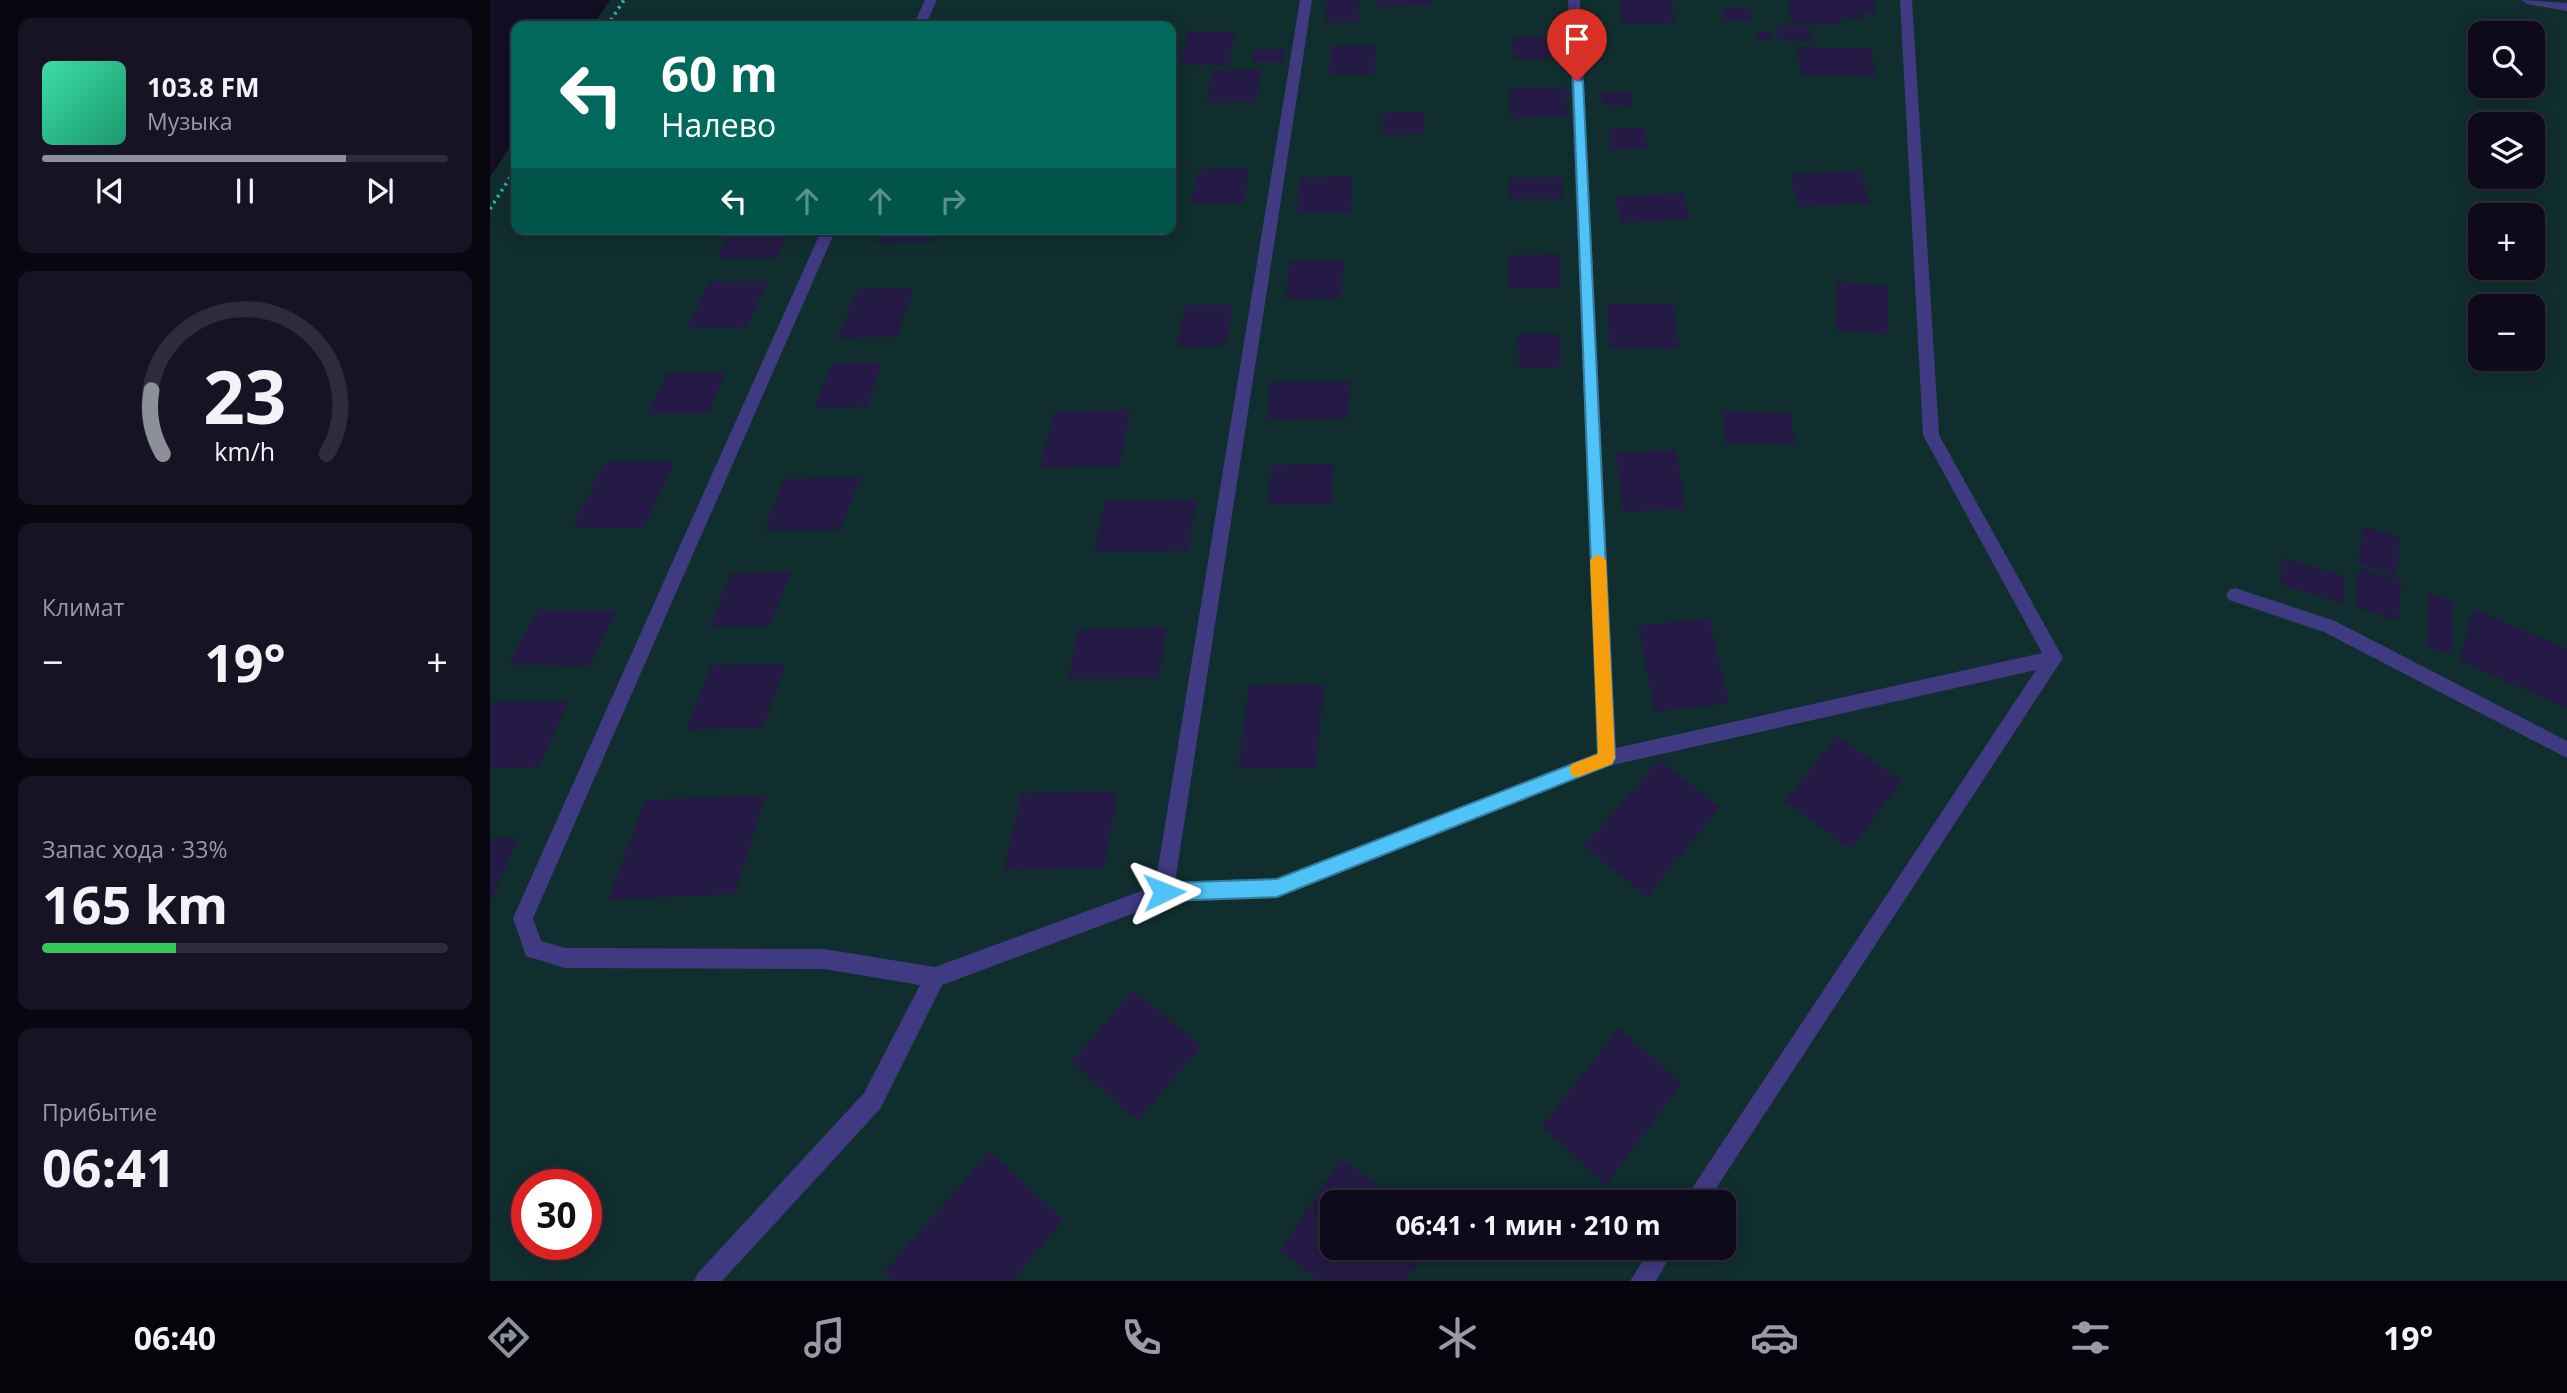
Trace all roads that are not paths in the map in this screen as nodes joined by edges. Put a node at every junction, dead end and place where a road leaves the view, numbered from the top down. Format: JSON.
{"nodes":[{"id":1,"x":931,"y":0,"type":"edge"},
{"id":2,"x":1306,"y":0,"type":"edge"},
{"id":3,"x":1574,"y":0,"type":"edge"},
{"id":4,"x":1906,"y":0,"type":"edge"},
{"id":5,"x":2527,"y":0,"type":"edge"},
{"id":6,"x":2567,"y":8,"type":"edge"},
{"id":7,"x":921,"y":21,"type":"edge"},
{"id":8,"x":826,"y":235,"type":"edge"},
{"id":9,"x":2235,"y":595,"type":"dead end"},
{"id":10,"x":2054,"y":658,"type":"junction"},
{"id":11,"x":2567,"y":750,"type":"edge"},
{"id":12,"x":1606,"y":758,"type":"junction"},
{"id":13,"x":1164,"y":892,"type":"junction"},
{"id":14,"x":935,"y":977,"type":"junction"},
{"id":15,"x":1703,"y":1190,"type":"edge"},
{"id":16,"x":1656,"y":1260,"type":"edge"},
{"id":17,"x":706,"y":1281,"type":"edge"},
{"id":18,"x":1642,"y":1281,"type":"edge"}],
"edges":[{"from":1,"to":7,"type":"street"},
{"from":2,"to":13,"type":"street"},
{"from":3,"to":12,"type":"street"},
{"from":4,"to":10,"type":"street"},
{"from":5,"to":6,"type":"street"},
{"from":8,"to":14,"type":"street"},
{"from":9,"to":11,"type":"street"},
{"from":10,"to":12,"type":"street"},
{"from":10,"to":15,"type":"street"},
{"from":12,"to":13,"type":"street"},
{"from":13,"to":14,"type":"street"},
{"from":14,"to":17,"type":"street"},
{"from":16,"to":18,"type":"street"}]}
